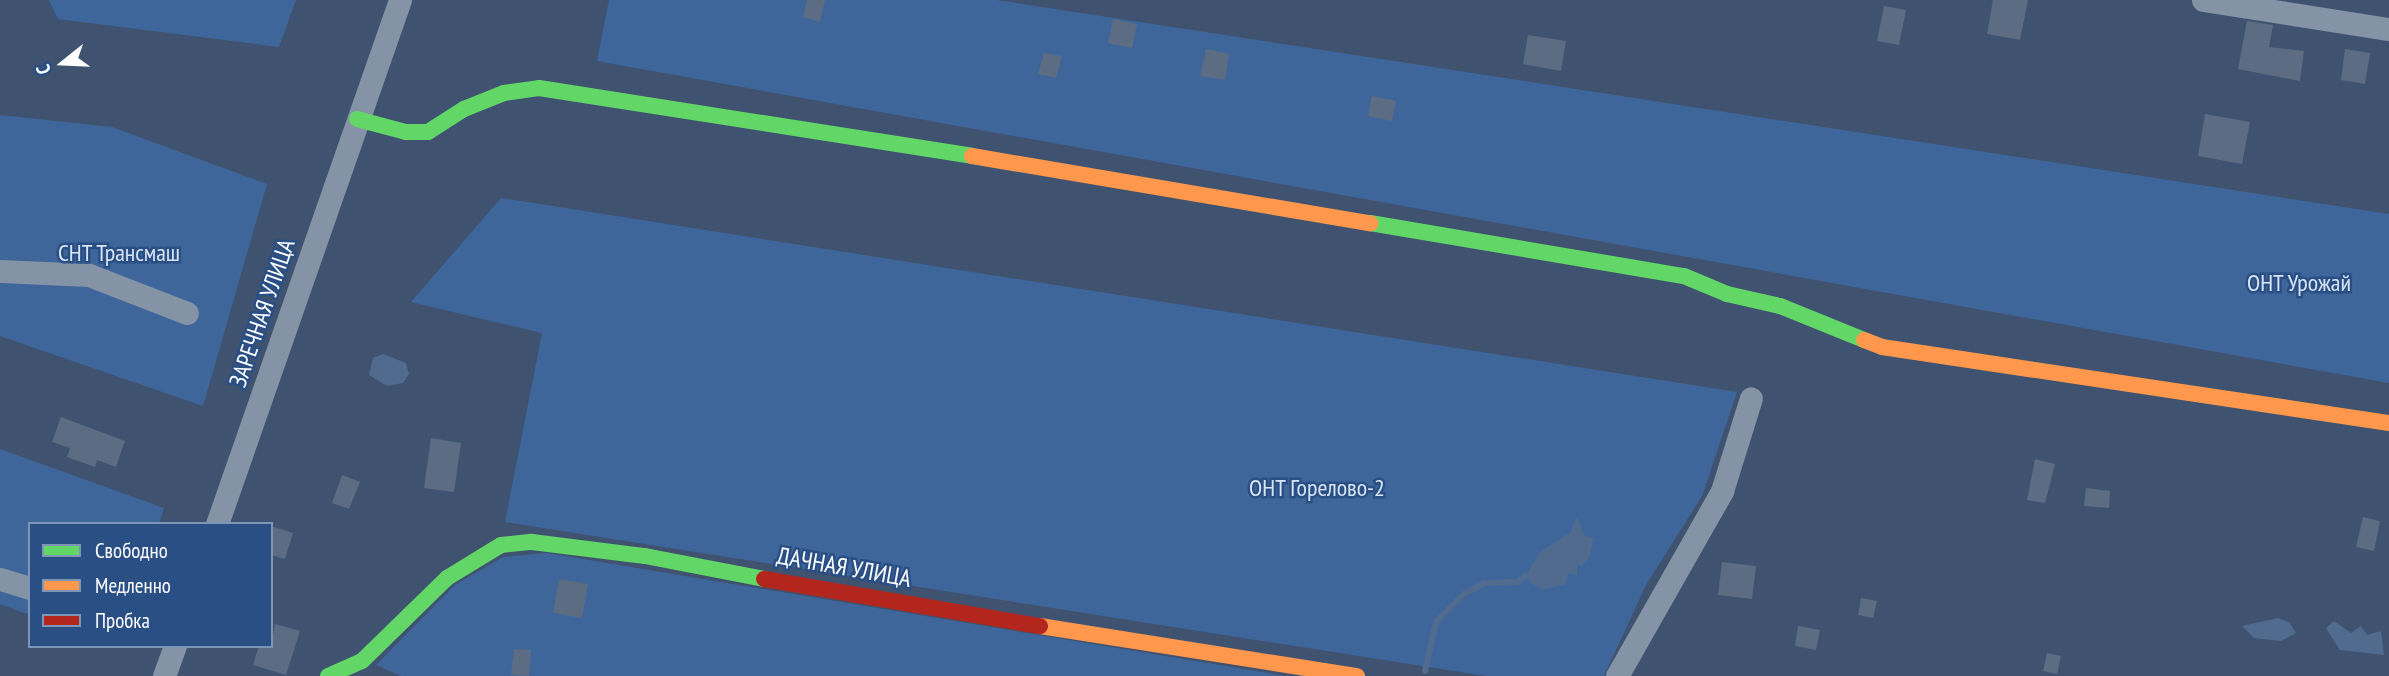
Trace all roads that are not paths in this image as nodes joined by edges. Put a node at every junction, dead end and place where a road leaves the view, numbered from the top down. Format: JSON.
{"nodes":[{"id":1,"x":400,"y":0,"type":"edge"},
{"id":2,"x":2203,"y":0,"type":"edge"},
{"id":3,"x":2389,"y":29,"type":"edge"},
{"id":4,"x":357,"y":119,"type":"junction"},
{"id":5,"x":0,"y":271,"type":"edge"},
{"id":6,"x":187,"y":313,"type":"dead end"},
{"id":7,"x":1751,"y":398,"type":"dead end"},
{"id":8,"x":2389,"y":423,"type":"edge"},
{"id":9,"x":218,"y":522,"type":"edge"},
{"id":10,"x":0,"y":579,"type":"edge"},
{"id":11,"x":28,"y":587,"type":"edge"},
{"id":12,"x":174,"y":648,"type":"edge"},
{"id":13,"x":366,"y":669,"type":"edge"},
{"id":14,"x":164,"y":676,"type":"edge"},
{"id":15,"x":328,"y":676,"type":"edge"},
{"id":16,"x":1357,"y":676,"type":"edge"},
{"id":17,"x":1617,"y":676,"type":"edge"}],
"edges":[{"from":1,"to":4,"type":"street","name":"ЗАРЕЧНАЯ УЛИЦА"},
{"from":2,"to":3,"type":"street"},
{"from":4,"to":8,"type":"street"},
{"from":4,"to":9,"type":"street","name":"ЗАРЕЧНАЯ УЛИЦА"},
{"from":5,"to":6,"type":"street"},
{"from":7,"to":17,"type":"street"},
{"from":10,"to":11,"type":"street"},
{"from":12,"to":14,"type":"street"},
{"from":13,"to":15,"type":"street","name":"ДАЧНАЯ УЛИЦА"},
{"from":13,"to":16,"type":"street","name":"ДАЧНАЯ УЛИЦА"}]}
